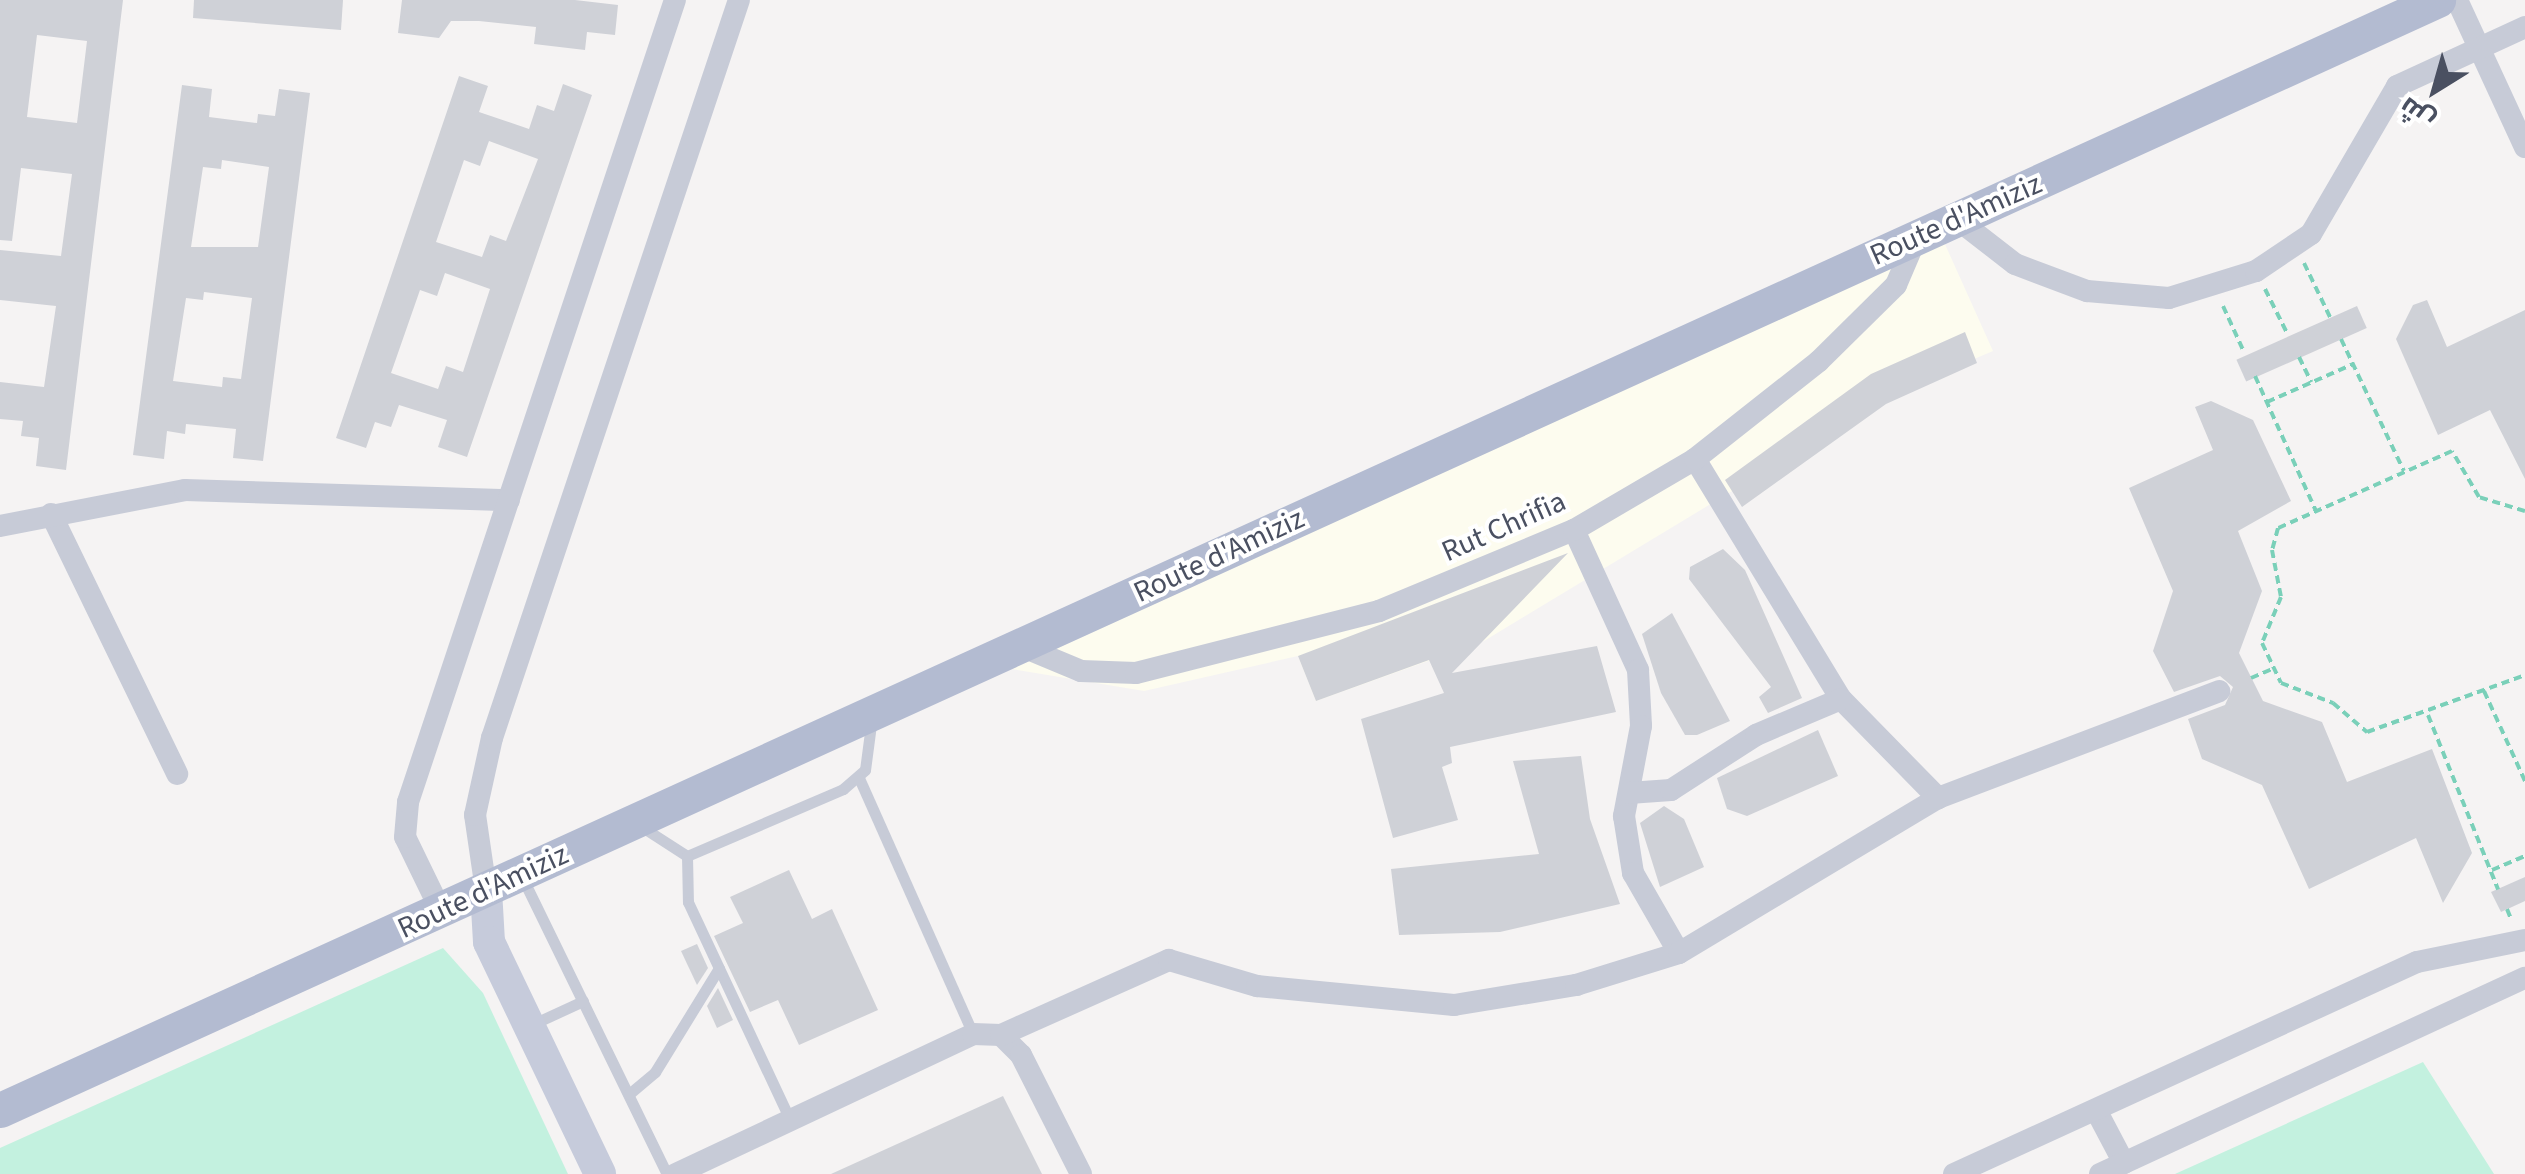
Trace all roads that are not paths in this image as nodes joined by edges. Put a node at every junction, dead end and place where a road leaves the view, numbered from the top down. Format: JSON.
{"nodes":[{"id":1,"x":675,"y":0,"type":"edge"},
{"id":2,"x":740,"y":0,"type":"edge"},
{"id":3,"x":2438,"y":0,"type":"edge"},
{"id":4,"x":2457,"y":0,"type":"edge"},
{"id":5,"x":2525,"y":27,"type":"edge"},
{"id":6,"x":2478,"y":47,"type":"junction"},
{"id":7,"x":2525,"y":147,"type":"edge"},
{"id":8,"x":1958,"y":219,"type":"junction"},
{"id":9,"x":1916,"y":238,"type":"junction"},
{"id":10,"x":1695,"y":460,"type":"junction"},
{"id":11,"x":508,"y":500,"type":"junction"},
{"id":12,"x":51,"y":514,"type":"junction"},
{"id":13,"x":0,"y":526,"type":"edge"},
{"id":14,"x":1574,"y":530,"type":"junction"},
{"id":15,"x":1021,"y":646,"type":"junction"},
{"id":16,"x":2218,"y":691,"type":"dead end"},
{"id":17,"x":1841,"y":699,"type":"junction"},
{"id":18,"x":872,"y":714,"type":"junction"},
{"id":19,"x":177,"y":774,"type":"dead end"},
{"id":20,"x":859,"y":778,"type":"junction"},
{"id":21,"x":1629,"y":793,"type":"junction"},
{"id":22,"x":1938,"y":798,"type":"junction"},
{"id":23,"x":636,"y":822,"type":"junction"},
{"id":24,"x":687,"y":856,"type":"junction"},
{"id":25,"x":521,"y":874,"type":"junction"},
{"id":26,"x":486,"y":890,"type":"junction"},
{"id":27,"x":441,"y":912,"type":"junction"},
{"id":28,"x":2525,"y":940,"type":"edge"},
{"id":29,"x":488,"y":942,"type":"junction"},
{"id":30,"x":1679,"y":953,"type":"junction"},
{"id":31,"x":720,"y":968,"type":"junction"},
{"id":32,"x":2525,"y":978,"type":"edge"},
{"id":33,"x":584,"y":1001,"type":"junction"},
{"id":34,"x":529,"y":1026,"type":"junction"},
{"id":35,"x":974,"y":1034,"type":"junction"},
{"id":36,"x":1001,"y":1035,"type":"junction"},
{"id":37,"x":629,"y":1094,"type":"junction"},
{"id":38,"x":0,"y":1110,"type":"edge"},
{"id":39,"x":2096,"y":1110,"type":"junction"},
{"id":40,"x":790,"y":1120,"type":"junction"},
{"id":41,"x":2124,"y":1163,"type":"junction"},
{"id":42,"x":600,"y":1174,"type":"edge"},
{"id":43,"x":667,"y":1174,"type":"edge"},
{"id":44,"x":676,"y":1174,"type":"edge"},
{"id":45,"x":1081,"y":1174,"type":"edge"},
{"id":46,"x":1954,"y":1174,"type":"edge"},
{"id":47,"x":2100,"y":1174,"type":"edge"}],
"edges":[{"from":1,"to":11,"type":"street"},
{"from":2,"to":26,"type":"street"},
{"from":3,"to":8,"type":"main road","name":"Route d'Amiziz"},
{"from":4,"to":6,"type":"street"},
{"from":5,"to":6,"type":"street"},
{"from":6,"to":7,"type":"street"},
{"from":6,"to":8,"type":"street"},
{"from":8,"to":9,"type":"main road","name":"Route d'Amiziz"},
{"from":9,"to":10,"type":"street","name":"Rut Chrifia"},
{"from":9,"to":15,"type":"main road","name":"Route d'Amiziz"},
{"from":10,"to":14,"type":"street","name":"Rut Chrifia"},
{"from":10,"to":17,"type":"street"},
{"from":11,"to":12,"type":"street"},
{"from":11,"to":27,"type":"street"},
{"from":12,"to":13,"type":"street"},
{"from":12,"to":19,"type":"street"},
{"from":14,"to":15,"type":"street","name":"Rut Chrifia"},
{"from":14,"to":21,"type":"street"},
{"from":15,"to":18,"type":"main road","name":"Route d'Amiziz"},
{"from":16,"to":22,"type":"street"},
{"from":17,"to":21,"type":"street"},
{"from":17,"to":22,"type":"street"},
{"from":18,"to":20,"type":"lane"},
{"from":18,"to":23,"type":"main road","name":"Route d'Amiziz"},
{"from":20,"to":24,"type":"lane"},
{"from":20,"to":35,"type":"lane"},
{"from":21,"to":30,"type":"street"},
{"from":22,"to":30,"type":"street"},
{"from":23,"to":24,"type":"lane"},
{"from":23,"to":25,"type":"main road","name":"Route d'Amiziz"},
{"from":24,"to":31,"type":"lane"},
{"from":25,"to":26,"type":"main road","name":"Route d'Amiziz"},
{"from":25,"to":33,"type":"lane"},
{"from":26,"to":27,"type":"main road","name":"Route d'Amiziz"},
{"from":26,"to":29,"type":"street"},
{"from":27,"to":29,"type":"street"},
{"from":27,"to":38,"type":"main road","name":"Route d'Amiziz"},
{"from":28,"to":39,"type":"street"},
{"from":29,"to":34,"type":"street"},
{"from":30,"to":36,"type":"street"},
{"from":31,"to":37,"type":"lane"},
{"from":31,"to":40,"type":"lane"},
{"from":32,"to":41,"type":"street"},
{"from":33,"to":34,"type":"lane"},
{"from":33,"to":37,"type":"lane"},
{"from":34,"to":42,"type":"street"},
{"from":35,"to":36,"type":"street"},
{"from":35,"to":40,"type":"street"},
{"from":36,"to":45,"type":"street"},
{"from":37,"to":43,"type":"lane"},
{"from":39,"to":41,"type":"street"},
{"from":39,"to":46,"type":"street"},
{"from":40,"to":44,"type":"street"},
{"from":41,"to":47,"type":"street"}]}
